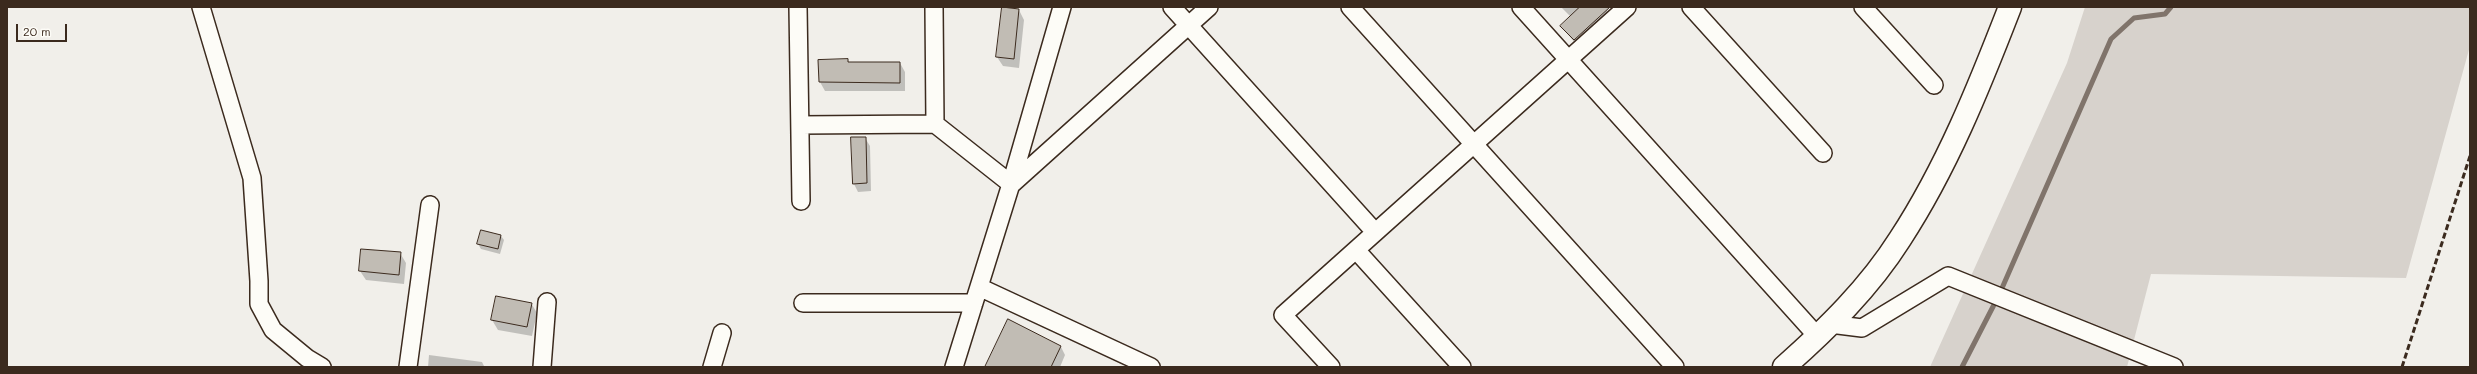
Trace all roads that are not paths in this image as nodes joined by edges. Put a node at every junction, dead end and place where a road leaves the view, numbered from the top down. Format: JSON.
{"nodes":[{"id":1,"x":201,"y":7,"type":"edge"},
{"id":2,"x":798,"y":7,"type":"edge"},
{"id":3,"x":934,"y":7,"type":"edge"},
{"id":4,"x":1062,"y":7,"type":"edge"},
{"id":5,"x":1172,"y":7,"type":"edge"},
{"id":6,"x":1209,"y":7,"type":"edge"},
{"id":7,"x":1350,"y":7,"type":"edge"},
{"id":8,"x":1521,"y":7,"type":"edge"},
{"id":9,"x":1627,"y":7,"type":"edge"},
{"id":10,"x":1691,"y":7,"type":"edge"},
{"id":11,"x":1863,"y":7,"type":"edge"},
{"id":12,"x":2010,"y":7,"type":"edge"},
{"id":13,"x":1189,"y":25,"type":"junction"},
{"id":14,"x":1568,"y":60,"type":"junction"},
{"id":15,"x":1934,"y":85,"type":"dead end"},
{"id":16,"x":935,"y":124,"type":"junction"},
{"id":17,"x":800,"y":125,"type":"junction"},
{"id":18,"x":1474,"y":144,"type":"junction"},
{"id":19,"x":1823,"y":153,"type":"dead end"},
{"id":20,"x":1011,"y":184,"type":"junction"},
{"id":21,"x":801,"y":201,"type":"dead end"},
{"id":22,"x":430,"y":205,"type":"dead end"},
{"id":23,"x":1375,"y":232,"type":"junction"},
{"id":24,"x":1356,"y":250,"type":"junction"},
{"id":25,"x":976,"y":295,"type":"junction"},
{"id":26,"x":547,"y":302,"type":"dead end"},
{"id":27,"x":803,"y":303,"type":"dead end"},
{"id":28,"x":1824,"y":330,"type":"junction"},
{"id":29,"x":722,"y":333,"type":"dead end"},
{"id":30,"x":322,"y":367,"type":"edge"},
{"id":31,"x":408,"y":367,"type":"edge"},
{"id":32,"x":542,"y":367,"type":"edge"},
{"id":33,"x":712,"y":367,"type":"edge"},
{"id":34,"x":954,"y":367,"type":"edge"},
{"id":35,"x":1151,"y":367,"type":"edge"},
{"id":36,"x":1331,"y":367,"type":"edge"},
{"id":37,"x":1462,"y":367,"type":"edge"},
{"id":38,"x":1675,"y":367,"type":"edge"},
{"id":39,"x":1784,"y":367,"type":"edge"},
{"id":40,"x":2174,"y":367,"type":"edge"}],
"edges":[{"from":1,"to":30,"type":"street"},
{"from":2,"to":17,"type":"street"},
{"from":3,"to":16,"type":"street"},
{"from":4,"to":20,"type":"street"},
{"from":5,"to":13,"type":"street"},
{"from":6,"to":13,"type":"street"},
{"from":7,"to":18,"type":"street"},
{"from":8,"to":14,"type":"street"},
{"from":9,"to":14,"type":"street"},
{"from":10,"to":19,"type":"street"},
{"from":11,"to":15,"type":"street"},
{"from":12,"to":28,"type":"main road"},
{"from":13,"to":20,"type":"street"},
{"from":13,"to":23,"type":"street"},
{"from":14,"to":18,"type":"street"},
{"from":14,"to":28,"type":"street"},
{"from":16,"to":17,"type":"street"},
{"from":16,"to":20,"type":"street"},
{"from":17,"to":21,"type":"street"},
{"from":18,"to":23,"type":"street"},
{"from":18,"to":38,"type":"street"},
{"from":20,"to":25,"type":"street"},
{"from":22,"to":31,"type":"street"},
{"from":23,"to":24,"type":"street"},
{"from":24,"to":36,"type":"street"},
{"from":24,"to":37,"type":"street"},
{"from":25,"to":27,"type":"street"},
{"from":25,"to":34,"type":"street"},
{"from":25,"to":35,"type":"street"},
{"from":26,"to":32,"type":"street"},
{"from":28,"to":39,"type":"main road"},
{"from":28,"to":40,"type":"street"},
{"from":29,"to":33,"type":"street"}]}
